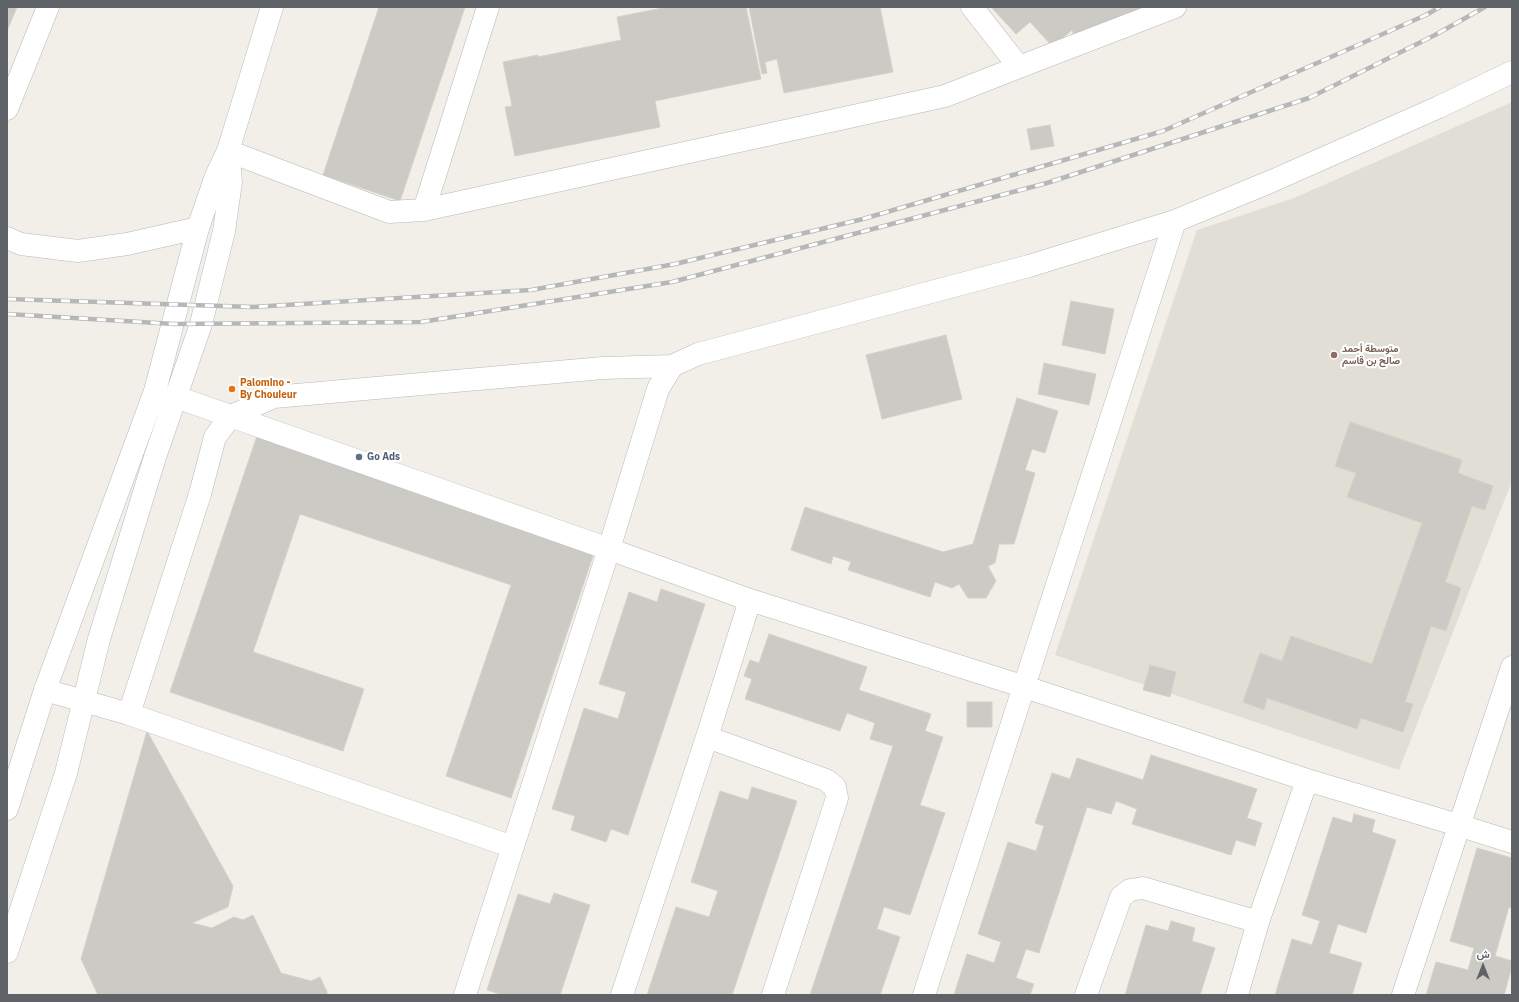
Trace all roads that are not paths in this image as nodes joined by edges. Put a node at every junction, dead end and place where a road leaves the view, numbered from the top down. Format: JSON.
{"nodes":[{"id":1,"x":48,"y":7,"type":"edge"},
{"id":2,"x":272,"y":7,"type":"edge"},
{"id":3,"x":488,"y":7,"type":"edge"},
{"id":4,"x":972,"y":7,"type":"edge"},
{"id":5,"x":1175,"y":7,"type":"edge"},
{"id":6,"x":1018,"y":67,"type":"junction"},
{"id":7,"x":1512,"y":72,"type":"edge"},
{"id":8,"x":7,"y":109,"type":"edge"},
{"id":9,"x":228,"y":151,"type":"junction"},
{"id":10,"x":424,"y":210,"type":"junction"},
{"id":11,"x":1175,"y":221,"type":"junction"},
{"id":12,"x":198,"y":228,"type":"junction"},
{"id":13,"x":7,"y":238,"type":"edge"},
{"id":14,"x":672,"y":366,"type":"junction"},
{"id":15,"x":176,"y":397,"type":"junction"},
{"id":16,"x":231,"y":416,"type":"junction"},
{"id":17,"x":609,"y":549,"type":"junction"},
{"id":18,"x":750,"y":600,"type":"junction"},
{"id":19,"x":1512,"y":667,"type":"edge"},
{"id":20,"x":1025,"y":687,"type":"junction"},
{"id":21,"x":45,"y":690,"type":"junction"},
{"id":22,"x":84,"y":702,"type":"junction"},
{"id":23,"x":129,"y":714,"type":"junction"},
{"id":24,"x":707,"y":737,"type":"junction"},
{"id":25,"x":1307,"y":780,"type":"junction"},
{"id":26,"x":7,"y":809,"type":"edge"},
{"id":27,"x":1458,"y":825,"type":"junction"},
{"id":28,"x":1512,"y":842,"type":"edge"},
{"id":29,"x":513,"y":847,"type":"junction"},
{"id":30,"x":1258,"y":922,"type":"junction"},
{"id":31,"x":7,"y":952,"type":"edge"},
{"id":32,"x":465,"y":995,"type":"edge"},
{"id":33,"x":622,"y":995,"type":"edge"},
{"id":34,"x":772,"y":995,"type":"edge"},
{"id":35,"x":924,"y":995,"type":"edge"},
{"id":36,"x":1086,"y":995,"type":"edge"},
{"id":37,"x":1237,"y":995,"type":"edge"},
{"id":38,"x":1403,"y":995,"type":"edge"}],
"edges":[{"from":1,"to":8,"type":"street"},
{"from":2,"to":9,"type":"street"},
{"from":3,"to":10,"type":"street"},
{"from":4,"to":6,"type":"street"},
{"from":5,"to":6,"type":"street"},
{"from":6,"to":10,"type":"street"},
{"from":7,"to":11,"type":"street"},
{"from":9,"to":10,"type":"street"},
{"from":9,"to":12,"type":"street"},
{"from":9,"to":15,"type":"street"},
{"from":11,"to":14,"type":"street"},
{"from":11,"to":20,"type":"street"},
{"from":12,"to":13,"type":"street"},
{"from":12,"to":21,"type":"street"},
{"from":14,"to":16,"type":"street"},
{"from":14,"to":17,"type":"street"},
{"from":15,"to":16,"type":"street"},
{"from":15,"to":22,"type":"street"},
{"from":16,"to":17,"type":"street"},
{"from":16,"to":23,"type":"street"},
{"from":17,"to":18,"type":"street"},
{"from":17,"to":29,"type":"street"},
{"from":18,"to":20,"type":"street"},
{"from":18,"to":24,"type":"street"},
{"from":19,"to":27,"type":"street"},
{"from":20,"to":25,"type":"street"},
{"from":20,"to":35,"type":"street"},
{"from":21,"to":22,"type":"street"},
{"from":21,"to":26,"type":"street"},
{"from":22,"to":23,"type":"street"},
{"from":22,"to":31,"type":"street"},
{"from":23,"to":29,"type":"street"},
{"from":24,"to":33,"type":"street"},
{"from":24,"to":34,"type":"street"},
{"from":25,"to":27,"type":"street"},
{"from":25,"to":30,"type":"street"},
{"from":27,"to":28,"type":"street"},
{"from":27,"to":38,"type":"street"},
{"from":29,"to":32,"type":"street"},
{"from":30,"to":36,"type":"street"},
{"from":30,"to":37,"type":"street"}]}
